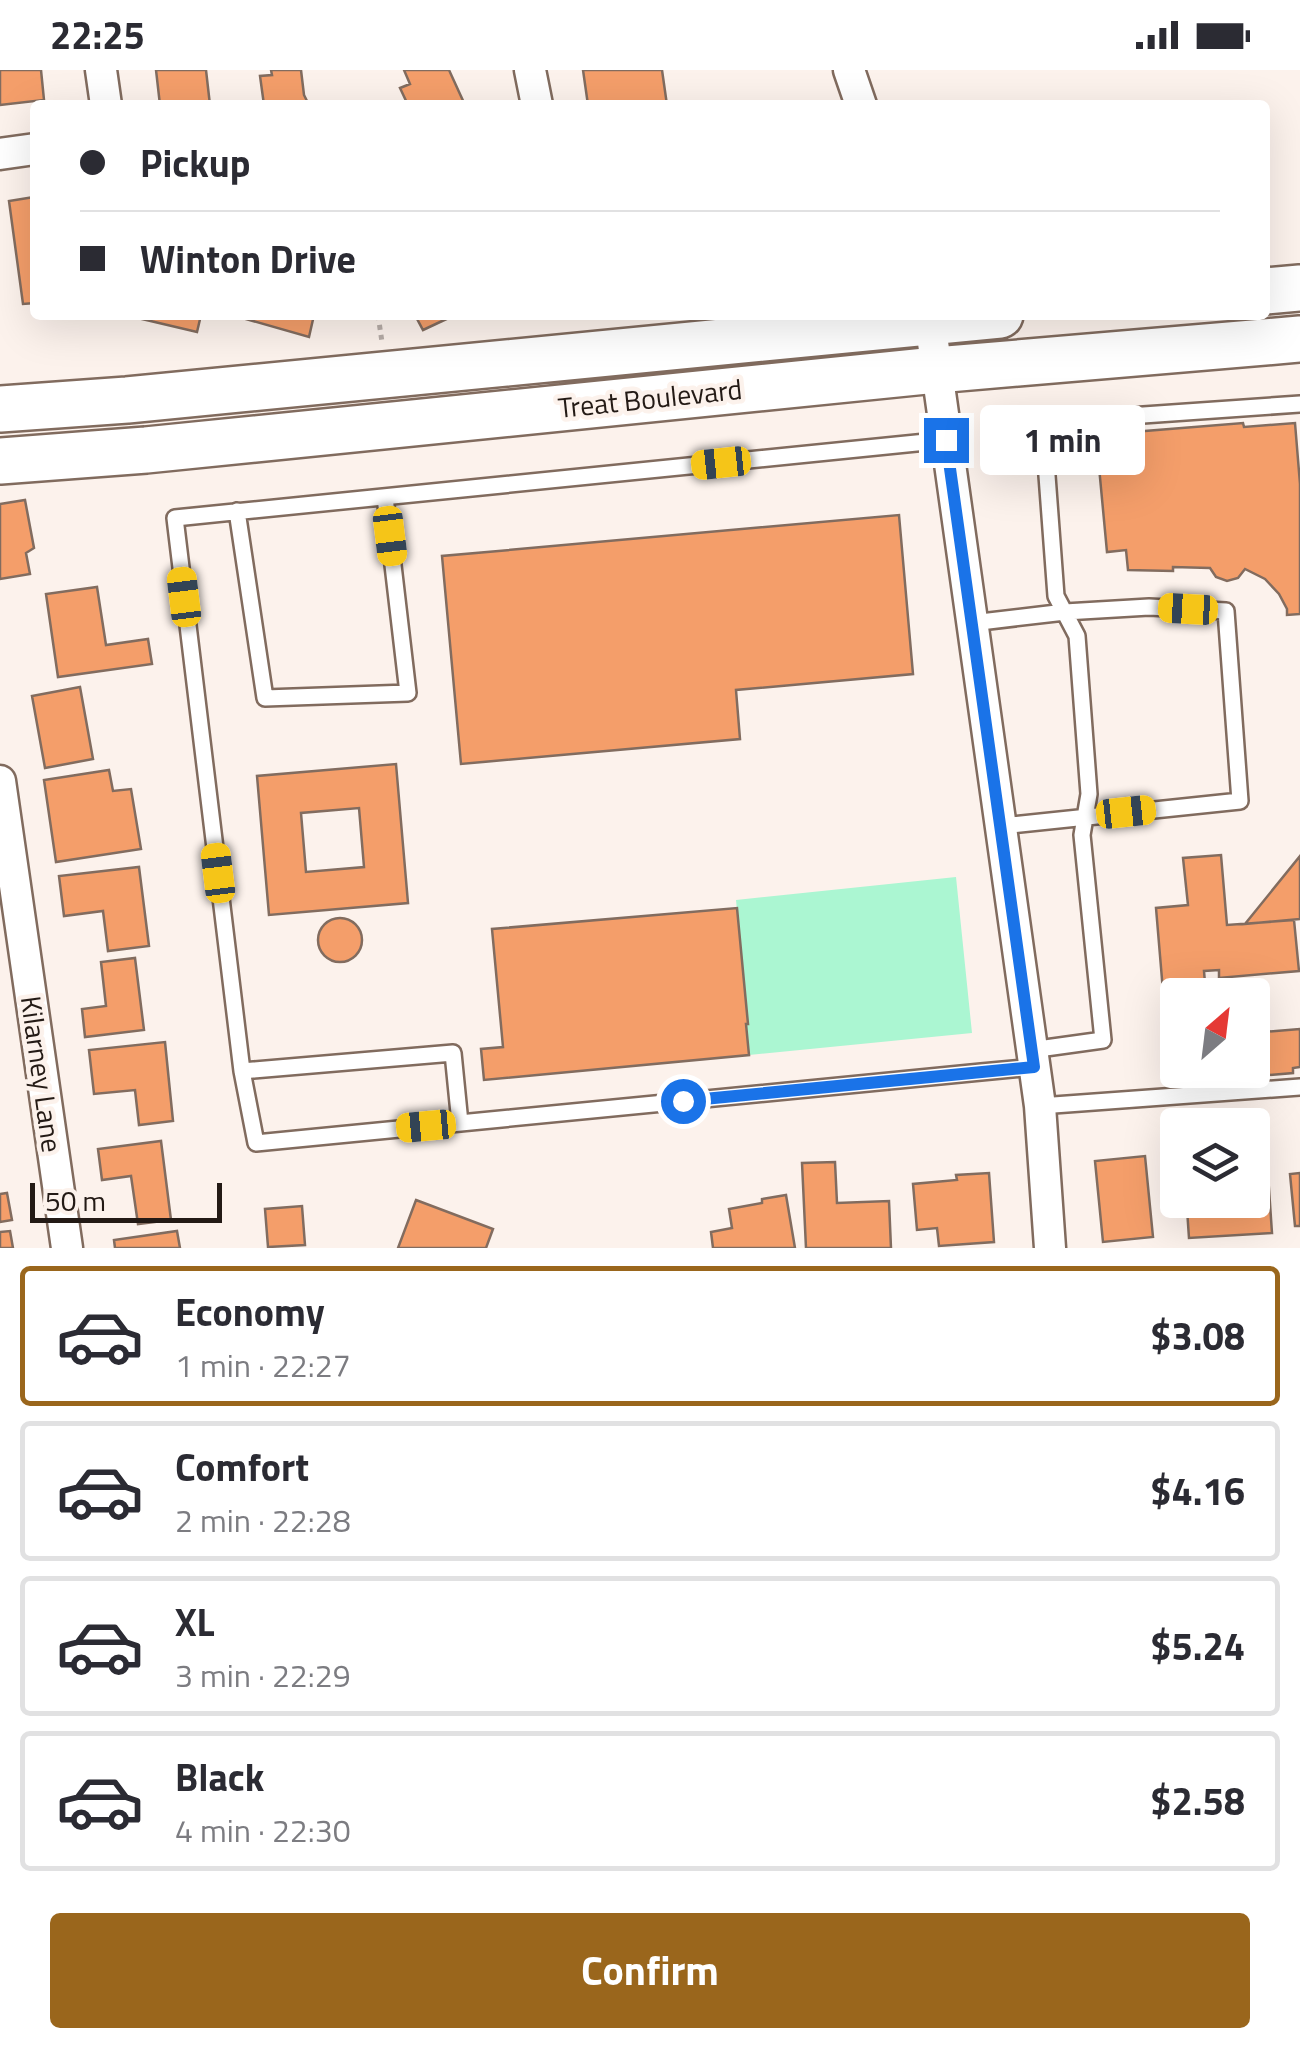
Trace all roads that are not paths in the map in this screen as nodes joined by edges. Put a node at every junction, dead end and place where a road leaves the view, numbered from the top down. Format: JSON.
{"nodes":[{"id":1,"x":101,"y":70,"type":"edge"},
{"id":2,"x":530,"y":70,"type":"edge"},
{"id":3,"x":849,"y":70,"type":"edge"},
{"id":4,"x":105,"y":100,"type":"edge"},
{"id":5,"x":536,"y":100,"type":"edge"},
{"id":6,"x":859,"y":100,"type":"edge"},
{"id":7,"x":30,"y":150,"type":"edge"},
{"id":8,"x":0,"y":154,"type":"edge"},
{"id":9,"x":1300,"y":288,"type":"edge"},
{"id":10,"x":1270,"y":291,"type":"edge"},
{"id":11,"x":942,"y":320,"type":"edge"},
{"id":12,"x":930,"y":321,"type":"junction"},
{"id":13,"x":1300,"y":339,"type":"edge"},
{"id":14,"x":936,"y":370,"type":"junction"},
{"id":15,"x":1300,"y":404,"type":"edge"},
{"id":16,"x":0,"y":409,"type":"edge"},
{"id":17,"x":946,"y":440,"type":"junction"},
{"id":18,"x":0,"y":461,"type":"edge"},
{"id":19,"x":385,"y":497,"type":"junction"},
{"id":20,"x":238,"y":511,"type":"junction"},
{"id":21,"x":1064,"y":612,"type":"junction"},
{"id":22,"x":972,"y":623,"type":"junction"},
{"id":23,"x":0,"y":781,"type":"edge"},
{"id":24,"x":1086,"y":816,"type":"junction"},
{"id":25,"x":1000,"y":826,"type":"junction"},
{"id":26,"x":1033,"y":1059,"type":"junction"},
{"id":27,"x":242,"y":1070,"type":"junction"},
{"id":28,"x":1300,"y":1087,"type":"edge"},
{"id":29,"x":1040,"y":1106,"type":"junction"},
{"id":30,"x":460,"y":1123,"type":"junction"},
{"id":31,"x":67,"y":1248,"type":"edge"},
{"id":32,"x":1050,"y":1248,"type":"edge"}],
"edges":[{"from":1,"to":4,"type":"street"},
{"from":2,"to":5,"type":"street"},
{"from":3,"to":6,"type":"street"},
{"from":7,"to":8,"type":"street"},
{"from":9,"to":10,"type":"main road"},
{"from":11,"to":12,"type":"main road","name":"Treat Boulevard"},
{"from":12,"to":14,"type":"street"},
{"from":12,"to":16,"type":"main road","name":"Treat Boulevard"},
{"from":13,"to":14,"type":"main road","name":"Treat Boulevard"},
{"from":14,"to":17,"type":"street"},
{"from":14,"to":18,"type":"main road","name":"Treat Boulevard"},
{"from":15,"to":21,"type":"lane"},
{"from":17,"to":19,"type":"lane"},
{"from":17,"to":22,"type":"street"},
{"from":19,"to":20,"type":"lane"},
{"from":19,"to":20,"type":"lane"},
{"from":20,"to":27,"type":"lane"},
{"from":21,"to":22,"type":"lane"},
{"from":21,"to":24,"type":"lane"},
{"from":21,"to":24,"type":"lane"},
{"from":22,"to":25,"type":"street"},
{"from":23,"to":31,"type":"street","name":"Kilarney Lane"},
{"from":24,"to":25,"type":"lane"},
{"from":24,"to":26,"type":"lane"},
{"from":25,"to":26,"type":"street"},
{"from":26,"to":29,"type":"street"},
{"from":26,"to":30,"type":"lane"},
{"from":27,"to":30,"type":"lane"},
{"from":27,"to":30,"type":"lane"},
{"from":28,"to":29,"type":"lane"},
{"from":29,"to":32,"type":"street"}]}
